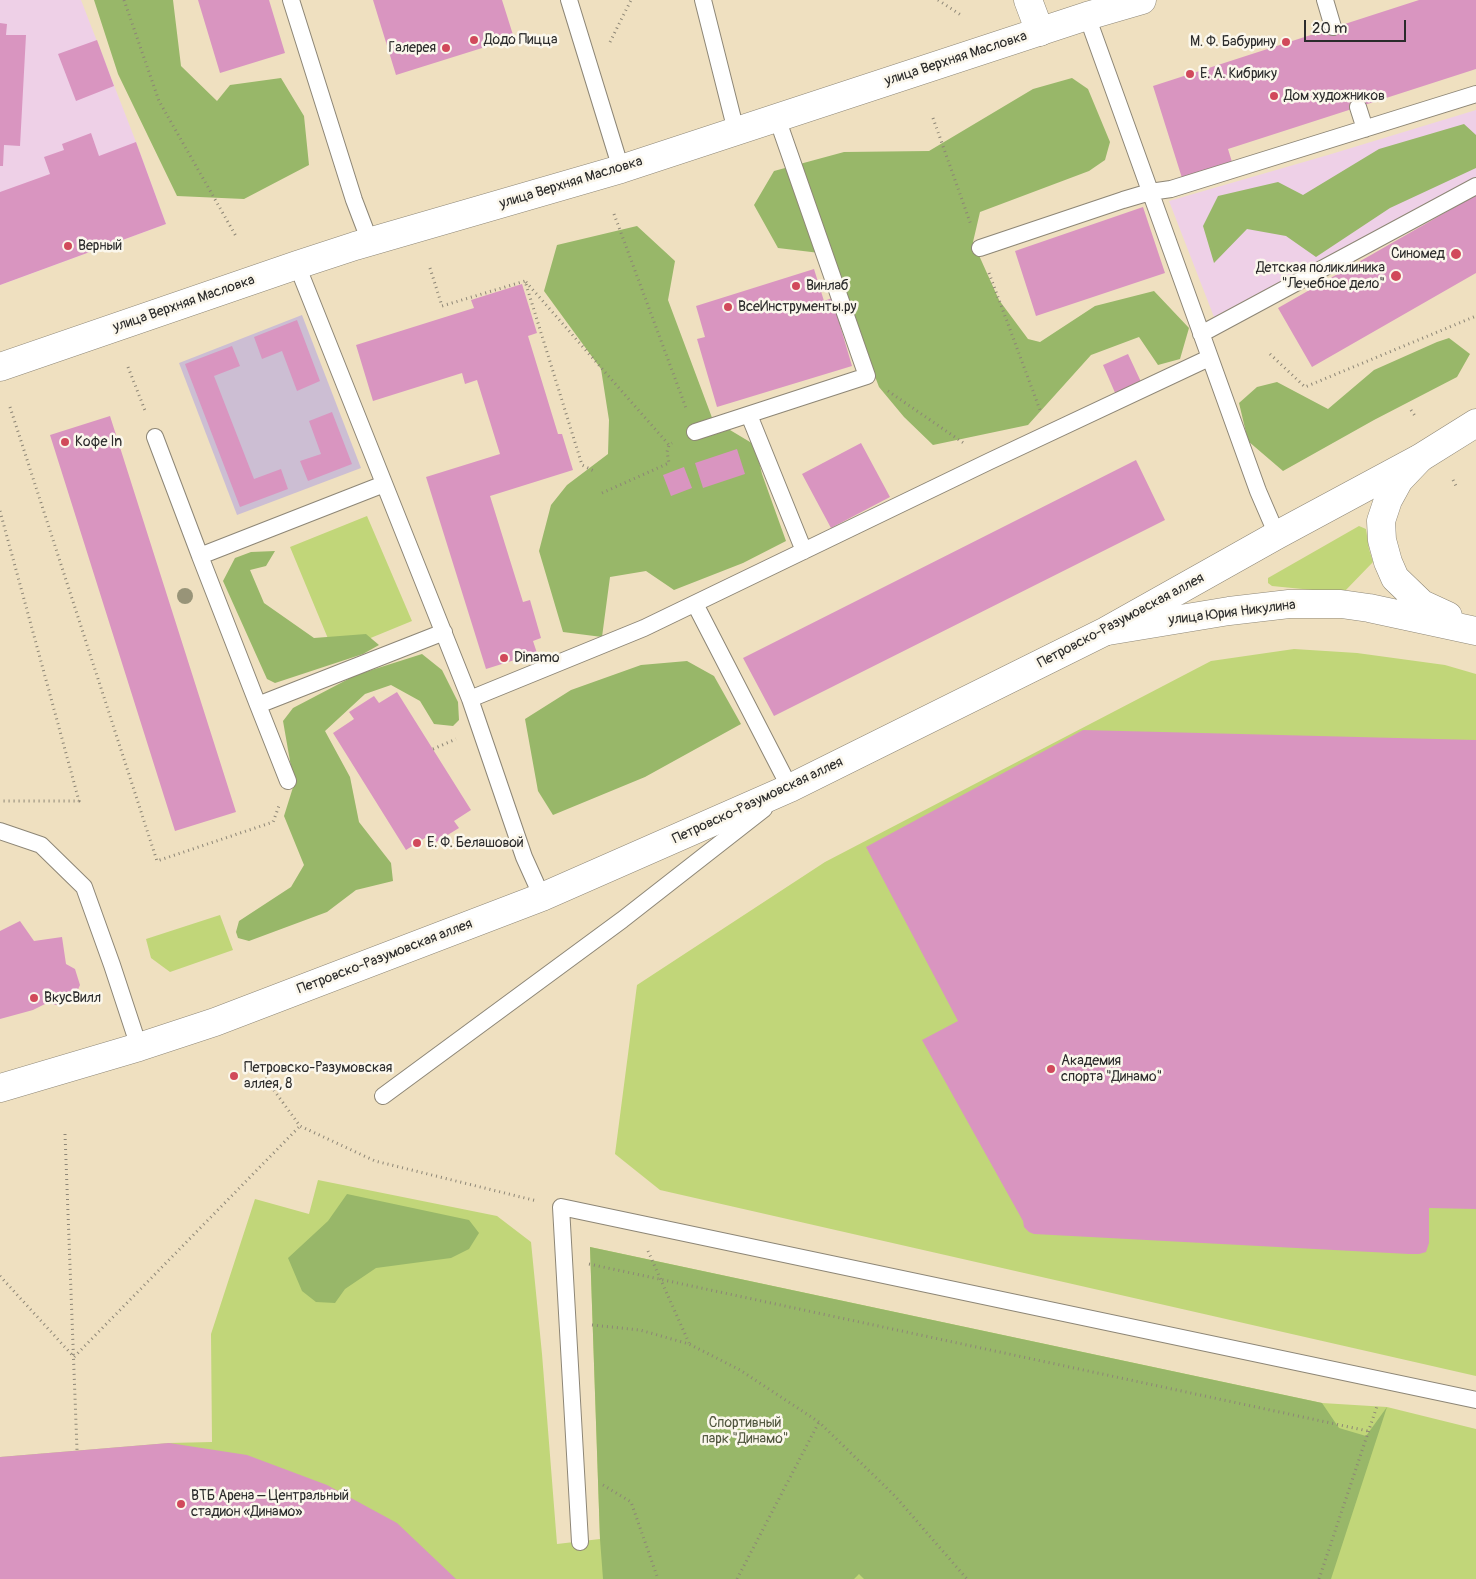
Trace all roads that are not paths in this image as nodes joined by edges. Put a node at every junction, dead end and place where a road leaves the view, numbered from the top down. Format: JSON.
{"nodes":[{"id":1,"x":291,"y":0,"type":"edge"},
{"id":2,"x":569,"y":0,"type":"edge"},
{"id":3,"x":703,"y":0,"type":"edge"},
{"id":4,"x":1028,"y":0,"type":"edge"},
{"id":5,"x":1142,"y":0,"type":"edge"},
{"id":6,"x":1325,"y":0,"type":"edge"},
{"id":7,"x":1087,"y":16,"type":"junction"},
{"id":8,"x":1333,"y":27,"type":"dead end"},
{"id":9,"x":1040,"y":32,"type":"junction"},
{"id":10,"x":1476,"y":94,"type":"edge"},
{"id":11,"x":1358,"y":107,"type":"dead end"},
{"id":12,"x":777,"y":118,"type":"junction"},
{"id":13,"x":1366,"y":128,"type":"junction"},
{"id":14,"x":736,"y":131,"type":"junction"},
{"id":15,"x":621,"y":169,"type":"junction"},
{"id":16,"x":1476,"y":186,"type":"edge"},
{"id":17,"x":1150,"y":192,"type":"junction"},
{"id":18,"x":370,"y":242,"type":"junction"},
{"id":19,"x":980,"y":248,"type":"road end"},
{"id":20,"x":297,"y":265,"type":"junction"},
{"id":21,"x":1201,"y":334,"type":"junction"},
{"id":22,"x":1209,"y":358,"type":"junction"},
{"id":23,"x":0,"y":367,"type":"edge"},
{"id":24,"x":749,"y":415,"type":"junction"},
{"id":25,"x":1476,"y":423,"type":"edge"},
{"id":26,"x":695,"y":432,"type":"road end"},
{"id":27,"x":155,"y":437,"type":"road end"},
{"id":28,"x":1420,"y":458,"type":"junction"},
{"id":29,"x":384,"y":484,"type":"junction"},
{"id":30,"x":1277,"y":535,"type":"junction"},
{"id":31,"x":804,"y":551,"type":"junction"},
{"id":32,"x":200,"y":556,"type":"junction"},
{"id":33,"x":695,"y":604,"type":"junction"},
{"id":34,"x":1106,"y":631,"type":"junction"},
{"id":35,"x":444,"y":632,"type":"junction"},
{"id":36,"x":470,"y":699,"type":"junction"},
{"id":37,"x":258,"y":705,"type":"junction"},
{"id":38,"x":288,"y":781,"type":"road end"},
{"id":39,"x":790,"y":788,"type":"junction"},
{"id":40,"x":0,"y":831,"type":"edge"},
{"id":41,"x":542,"y":897,"type":"junction"},
{"id":42,"x":139,"y":1047,"type":"junction"},
{"id":43,"x":0,"y":1088,"type":"edge"},
{"id":44,"x":383,"y":1096,"type":"dead end"},
{"id":45,"x":1476,"y":1400,"type":"edge"},
{"id":46,"x":580,"y":1542,"type":"dead end"}],
"edges":[{"from":1,"to":18,"type":"lane"},
{"from":2,"to":15,"type":"lane"},
{"from":3,"to":14,"type":"lane"},
{"from":4,"to":9,"type":"street"},
{"from":5,"to":7,"type":"street","name":"улица Верхняя Масловка"},
{"from":6,"to":8,"type":"lane"},
{"from":7,"to":9,"type":"street","name":"улица Верхняя Масловка"},
{"from":7,"to":17,"type":"lane"},
{"from":9,"to":12,"type":"street","name":"улица Верхняя Масловка"},
{"from":10,"to":13,"type":"lane"},
{"from":11,"to":13,"type":"lane"},
{"from":12,"to":14,"type":"street","name":"улица Верхняя Масловка"},
{"from":12,"to":24,"type":"lane"},
{"from":13,"to":17,"type":"lane"},
{"from":14,"to":15,"type":"street","name":"улица Верхняя Масловка"},
{"from":15,"to":18,"type":"street","name":"улица Верхняя Масловка"},
{"from":16,"to":21,"type":"lane"},
{"from":17,"to":19,"type":"lane"},
{"from":17,"to":21,"type":"lane"},
{"from":18,"to":20,"type":"street","name":"улица Верхняя Масловка"},
{"from":20,"to":23,"type":"street","name":"улица Верхняя Масловка"},
{"from":20,"to":29,"type":"lane"},
{"from":21,"to":22,"type":"lane"},
{"from":22,"to":30,"type":"lane"},
{"from":22,"to":31,"type":"lane"},
{"from":24,"to":26,"type":"lane"},
{"from":24,"to":31,"type":"lane"},
{"from":25,"to":28,"type":"street","name":"Петровско-Разумовская аллея"},
{"from":27,"to":32,"type":"lane"},
{"from":28,"to":30,"type":"street","name":"Петровско-Разумовская аллея"},
{"from":28,"to":34,"type":"street","name":"улица Юрия Никулина"},
{"from":29,"to":32,"type":"lane"},
{"from":29,"to":35,"type":"lane"},
{"from":30,"to":34,"type":"street","name":"Петровско-Разумовская аллея"},
{"from":31,"to":33,"type":"lane"},
{"from":32,"to":37,"type":"lane"},
{"from":33,"to":36,"type":"lane"},
{"from":33,"to":39,"type":"lane"},
{"from":34,"to":39,"type":"street","name":"Петровско-Разумовская аллея"},
{"from":35,"to":36,"type":"lane"},
{"from":35,"to":37,"type":"lane"},
{"from":36,"to":41,"type":"lane"},
{"from":37,"to":38,"type":"lane"},
{"from":39,"to":41,"type":"street","name":"Петровско-Разумовская аллея"},
{"from":39,"to":44,"type":"lane"},
{"from":40,"to":42,"type":"lane"},
{"from":41,"to":42,"type":"street","name":"Петровско-Разумовская аллея"},
{"from":42,"to":43,"type":"street","name":"Петровско-Разумовская аллея"},
{"from":45,"to":46,"type":"lane"}]}
